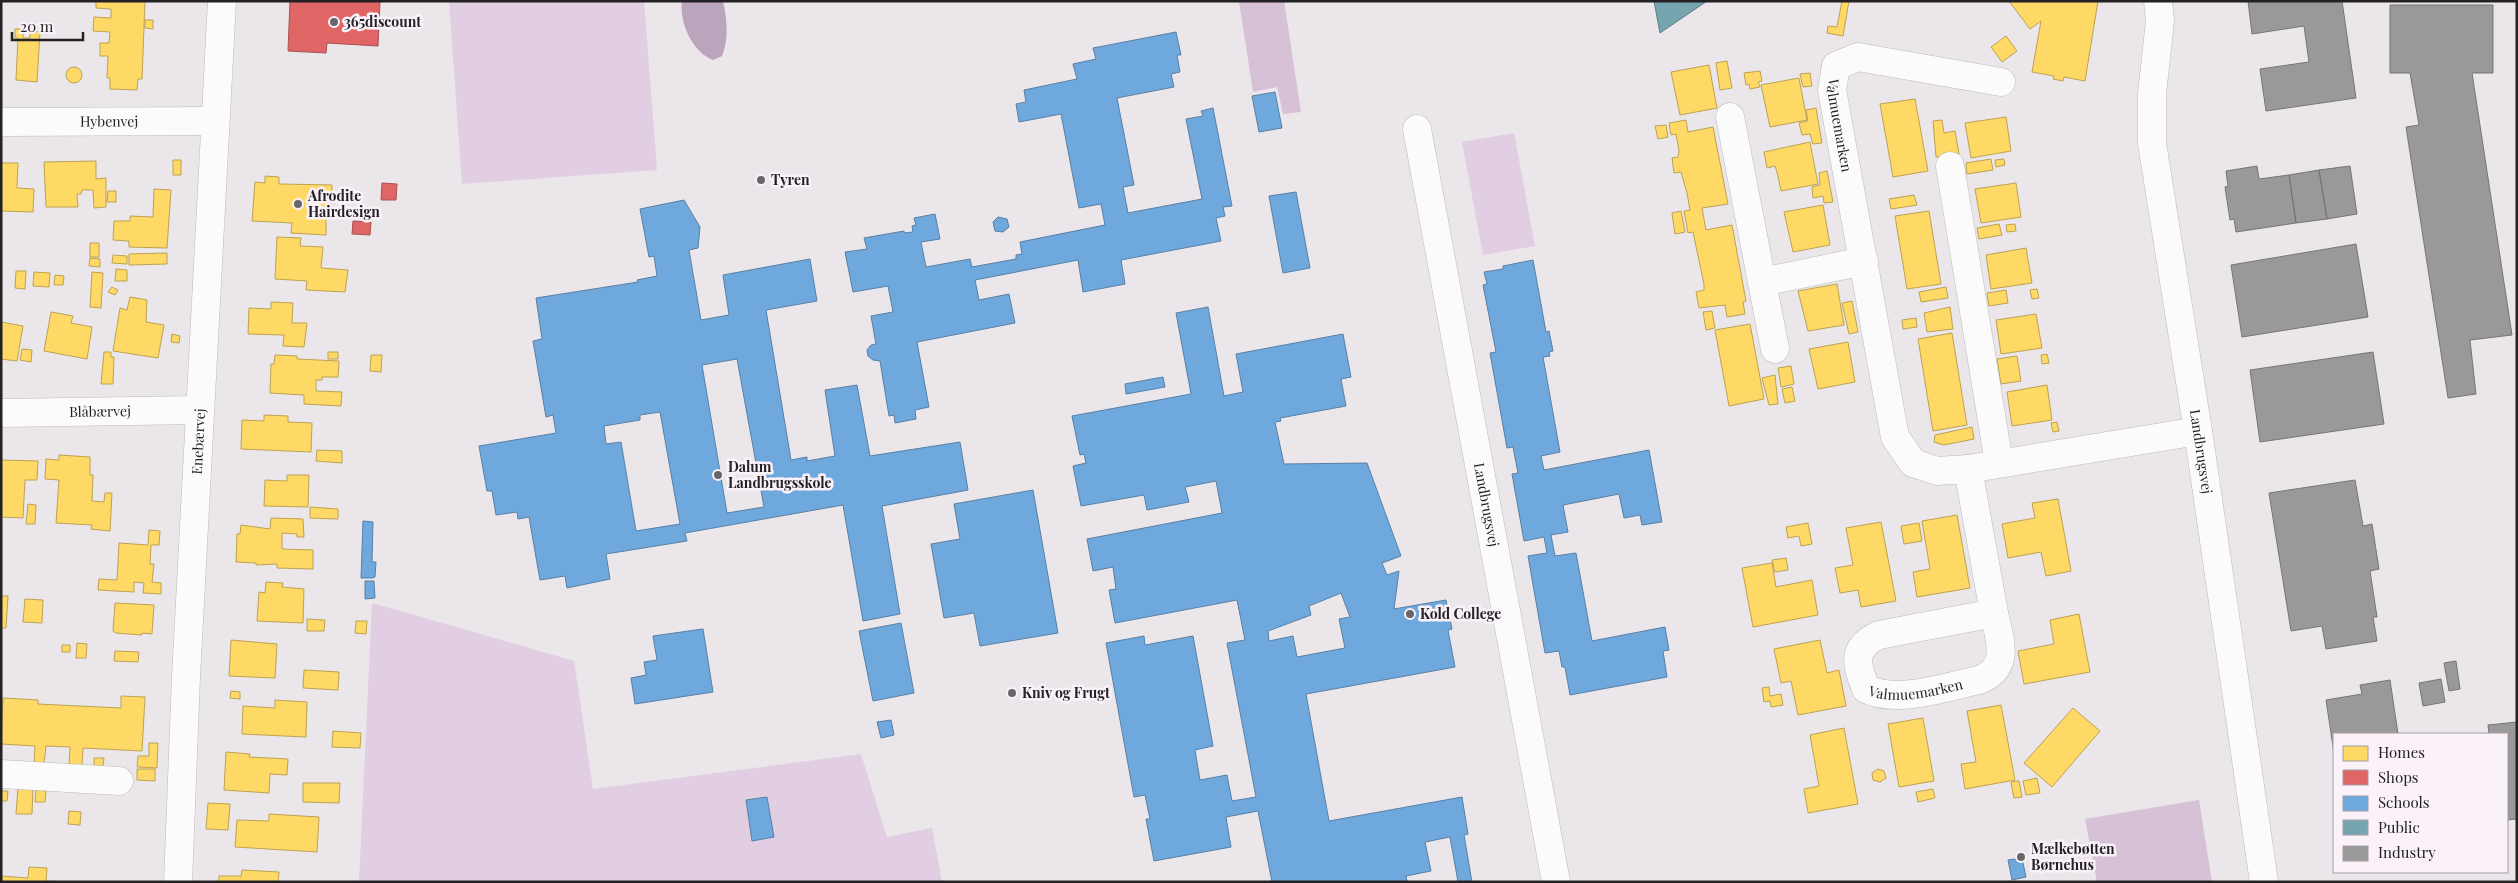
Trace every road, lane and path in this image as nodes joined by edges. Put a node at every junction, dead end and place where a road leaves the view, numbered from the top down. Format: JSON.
{"nodes":[{"id":1,"x":222,"y":1,"type":"edge"},
{"id":2,"x":2163,"y":8,"type":"edge"},
{"id":3,"x":2001,"y":82,"type":"dead end"},
{"id":4,"x":1730,"y":117,"type":"dead end"},
{"id":5,"x":215,"y":121,"type":"junction"},
{"id":6,"x":1,"y":122,"type":"edge"},
{"id":7,"x":1416,"y":129,"type":"dead end"},
{"id":8,"x":1950,"y":166,"type":"dead end"},
{"id":9,"x":1864,"y":261,"type":"junction"},
{"id":10,"x":1762,"y":282,"type":"junction"},
{"id":11,"x":1775,"y":349,"type":"dead end"},
{"id":12,"x":199,"y":410,"type":"junction"},
{"id":13,"x":1,"y":413,"type":"edge"},
{"id":14,"x":2198,"y":431,"type":"junction"},
{"id":15,"x":1999,"y":463,"type":"junction"},
{"id":16,"x":1968,"y":469,"type":"junction"},
{"id":17,"x":1994,"y":613,"type":"junction"},
{"id":18,"x":1,"y":774,"type":"edge"},
{"id":19,"x":119,"y":781,"type":"dead end"},
{"id":20,"x":178,"y":882,"type":"edge"},
{"id":21,"x":1556,"y":882,"type":"edge"},
{"id":22,"x":2264,"y":882,"type":"edge"}],
"edges":[{"from":1,"to":5,"type":"street","name":"Enebærvej"},
{"from":2,"to":14,"type":"street","name":"Landbrugsvej"},
{"from":3,"to":9,"type":"street","name":"Valmuemarken"},
{"from":4,"to":10,"type":"street"},
{"from":5,"to":6,"type":"street","name":"Hybenvej"},
{"from":5,"to":12,"type":"street","name":"Enebærvej"},
{"from":7,"to":21,"type":"street","name":"Landbrugsvej"},
{"from":8,"to":15,"type":"street"},
{"from":9,"to":10,"type":"street"},
{"from":9,"to":16,"type":"street","name":"Valmuemarken"},
{"from":10,"to":11,"type":"street"},
{"from":12,"to":13,"type":"street","name":"Blåbærvej"},
{"from":12,"to":20,"type":"street","name":"Enebærvej"},
{"from":14,"to":15,"type":"street","name":"Valmuemarken"},
{"from":14,"to":22,"type":"street","name":"Landbrugsvej"},
{"from":15,"to":16,"type":"street","name":"Valmuemarken"},
{"from":16,"to":17,"type":"street","name":"Valmuemarken"},
{"from":17,"to":17,"type":"street","name":"Valmuemarken"},
{"from":18,"to":19,"type":"street"}]}
